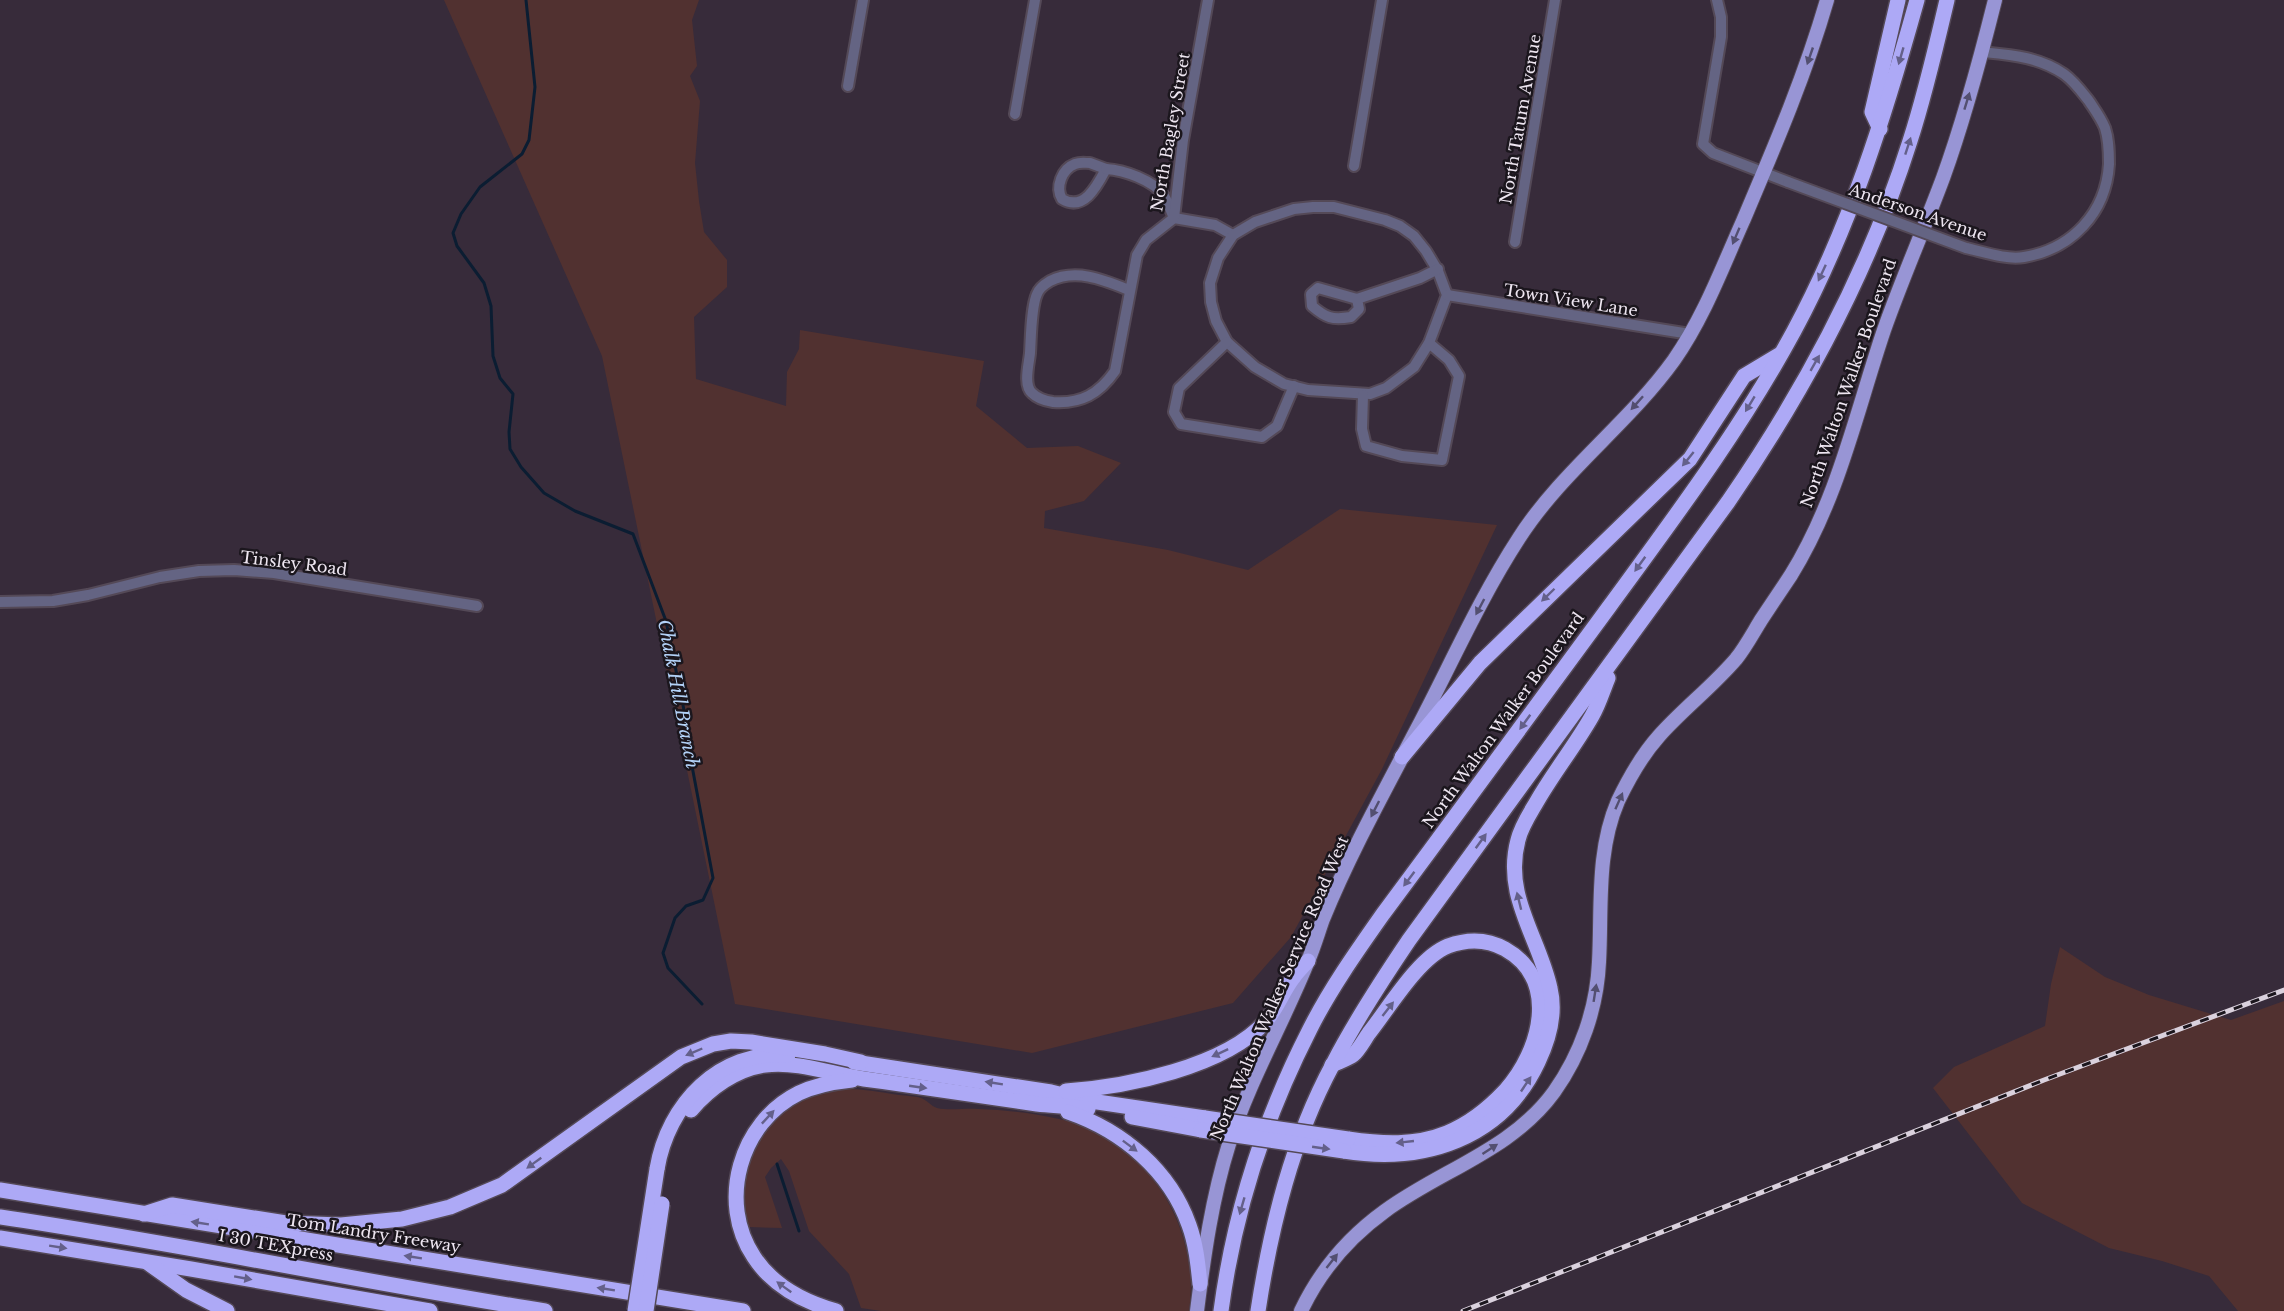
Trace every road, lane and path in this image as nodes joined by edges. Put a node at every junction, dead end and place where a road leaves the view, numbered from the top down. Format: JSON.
{"nodes":[{"id":1,"x":863,"y":0,"type":"edge"},
{"id":2,"x":1035,"y":0,"type":"edge"},
{"id":3,"x":1208,"y":0,"type":"edge"},
{"id":4,"x":1382,"y":0,"type":"edge"},
{"id":5,"x":1555,"y":0,"type":"edge"},
{"id":6,"x":1717,"y":0,"type":"edge"},
{"id":7,"x":1827,"y":0,"type":"edge"},
{"id":8,"x":1898,"y":0,"type":"edge"},
{"id":9,"x":1917,"y":0,"type":"edge"},
{"id":10,"x":1947,"y":0,"type":"edge"},
{"id":11,"x":1995,"y":0,"type":"edge"},
{"id":12,"x":1982,"y":52,"type":"junction"},
{"id":13,"x":848,"y":86,"type":"dead end"},
{"id":14,"x":1016,"y":114,"type":"dead end"},
{"id":15,"x":1880,"y":129,"type":"junction"},
{"id":16,"x":1354,"y":166,"type":"dead end"},
{"id":17,"x":1106,"y":169,"type":"junction"},
{"id":18,"x":1763,"y":173,"type":"junction"},
{"id":19,"x":1174,"y":218,"type":"junction"},
{"id":20,"x":1233,"y":235,"type":"junction"},
{"id":21,"x":1515,"y":242,"type":"dead end"},
{"id":22,"x":1437,"y":269,"type":"junction"},
{"id":23,"x":1129,"y":290,"type":"junction"},
{"id":24,"x":1446,"y":295,"type":"junction"},
{"id":25,"x":1357,"y":299,"type":"dead end"},
{"id":26,"x":1690,"y":334,"type":"junction"},
{"id":27,"x":1227,"y":342,"type":"junction"},
{"id":28,"x":1430,"y":344,"type":"junction"},
{"id":29,"x":1780,"y":354,"type":"junction"},
{"id":30,"x":1294,"y":386,"type":"junction"},
{"id":31,"x":1363,"y":395,"type":"junction"},
{"id":32,"x":0,"y":602,"type":"edge"},
{"id":33,"x":477,"y":606,"type":"dead end"},
{"id":34,"x":1619,"y":653,"type":"junction"},
{"id":35,"x":1402,"y":757,"type":"junction"},
{"id":36,"x":1308,"y":961,"type":"junction"},
{"id":37,"x":861,"y":1062,"type":"junction"},
{"id":38,"x":1332,"y":1065,"type":"junction"},
{"id":39,"x":860,"y":1078,"type":"junction"},
{"id":40,"x":1050,"y":1099,"type":"junction"},
{"id":41,"x":1346,"y":1145,"type":"junction"},
{"id":42,"x":662,"y":1169,"type":"junction"},
{"id":43,"x":0,"y":1190,"type":"edge"},
{"id":44,"x":144,"y":1214,"type":"junction"},
{"id":45,"x":0,"y":1217,"type":"edge"},
{"id":46,"x":0,"y":1238,"type":"edge"},
{"id":47,"x":144,"y":1261,"type":"junction"},
{"id":48,"x":1200,"y":1284,"type":"junction"},
{"id":49,"x":227,"y":1311,"type":"edge"},
{"id":50,"x":430,"y":1311,"type":"edge"},
{"id":51,"x":545,"y":1311,"type":"edge"},
{"id":52,"x":635,"y":1311,"type":"edge"},
{"id":53,"x":646,"y":1311,"type":"edge"},
{"id":54,"x":743,"y":1311,"type":"edge"},
{"id":55,"x":836,"y":1311,"type":"edge"},
{"id":56,"x":1197,"y":1311,"type":"edge"},
{"id":57,"x":1221,"y":1311,"type":"edge"},
{"id":58,"x":1258,"y":1311,"type":"edge"},
{"id":59,"x":1301,"y":1311,"type":"edge"}],
"edges":[{"from":1,"to":13,"type":"street"},
{"from":2,"to":14,"type":"street"},
{"from":3,"to":19,"type":"street","name":"North Bagley Street"},
{"from":4,"to":16,"type":"street"},
{"from":5,"to":21,"type":"street","name":"North Tatum Avenue"},
{"from":6,"to":18,"type":"street","name":"Anderson Avenue"},
{"from":7,"to":18,"type":"main road","one_way":true},
{"from":8,"to":15,"type":"highway"},
{"from":9,"to":15,"type":"highway","name":"North Walton Walker Boulevard","one_way":true},
{"from":34,"to":10,"type":"highway","name":"North Walton Walker Boulevard","one_way":true},
{"from":11,"to":12,"type":"main road","name":"North Walton Walker Boulevard"},
{"from":12,"to":18,"type":"street","name":"Anderson Avenue","bridge":true},
{"from":59,"to":12,"type":"main road","name":"North Walton Walker Boulevard","one_way":true},
{"from":15,"to":29,"type":"highway","name":"North Walton Walker Boulevard","one_way":true},
{"from":17,"to":17,"type":"street"},
{"from":17,"to":19,"type":"street"},
{"from":18,"to":26,"type":"main road","one_way":true},
{"from":19,"to":20,"type":"street"},
{"from":19,"to":23,"type":"street","name":"North Bagley Street"},
{"from":20,"to":22,"type":"street"},
{"from":20,"to":27,"type":"street"},
{"from":22,"to":24,"type":"street"},
{"from":22,"to":25,"type":"street"},
{"from":23,"to":23,"type":"street","name":"North Bagley Street"},
{"from":24,"to":26,"type":"street","name":"Town View Lane"},
{"from":24,"to":28,"type":"street"},
{"from":26,"to":35,"type":"main road","one_way":true},
{"from":27,"to":30,"type":"street"},
{"from":27,"to":30,"type":"street"},
{"from":28,"to":31,"type":"street"},
{"from":28,"to":31,"type":"street"},
{"from":29,"to":35,"type":"highway","one_way":true},
{"from":29,"to":57,"type":"highway","name":"North Walton Walker Boulevard","one_way":true},
{"from":30,"to":31,"type":"street"},
{"from":32,"to":33,"type":"street","name":"Tinsley Road"},
{"from":38,"to":34,"type":"highway","name":"North Walton Walker Boulevard","one_way":true},
{"from":41,"to":34,"type":"highway","one_way":true},
{"from":35,"to":36,"type":"main road","name":"North Walton Walker Service Road West","one_way":true},
{"from":36,"to":40,"type":"highway","one_way":true},
{"from":36,"to":48,"type":"main road","name":"North Walton Walker Service Road West"},
{"from":40,"to":37,"type":"highway","one_way":true},
{"from":37,"to":42,"type":"highway"},
{"from":37,"to":44,"type":"highway","one_way":true},
{"from":38,"to":41,"type":"highway","one_way":true},
{"from":38,"to":58,"type":"highway","name":"North Walton Walker Boulevard"},
{"from":39,"to":40,"type":"highway","one_way":true},
{"from":39,"to":42,"type":"highway"},
{"from":55,"to":39,"type":"highway","one_way":true},
{"from":40,"to":41,"type":"highway","bridge":true},
{"from":40,"to":48,"type":"highway","one_way":true},
{"from":42,"to":52,"type":"highway","bridge":true},
{"from":42,"to":53,"type":"highway","bridge":true},
{"from":43,"to":44,"type":"highway","name":"Tom Landry Freeway"},
{"from":54,"to":44,"type":"highway","name":"Tom Landry Freeway","one_way":true},
{"from":45,"to":51,"type":"highway","name":"I 30 TEXpress"},
{"from":46,"to":47,"type":"highway","one_way":true},
{"from":47,"to":49,"type":"highway"},
{"from":47,"to":50,"type":"highway","one_way":true},
{"from":48,"to":56,"type":"main road","name":"North Walton Walker Service Road West"}]}
